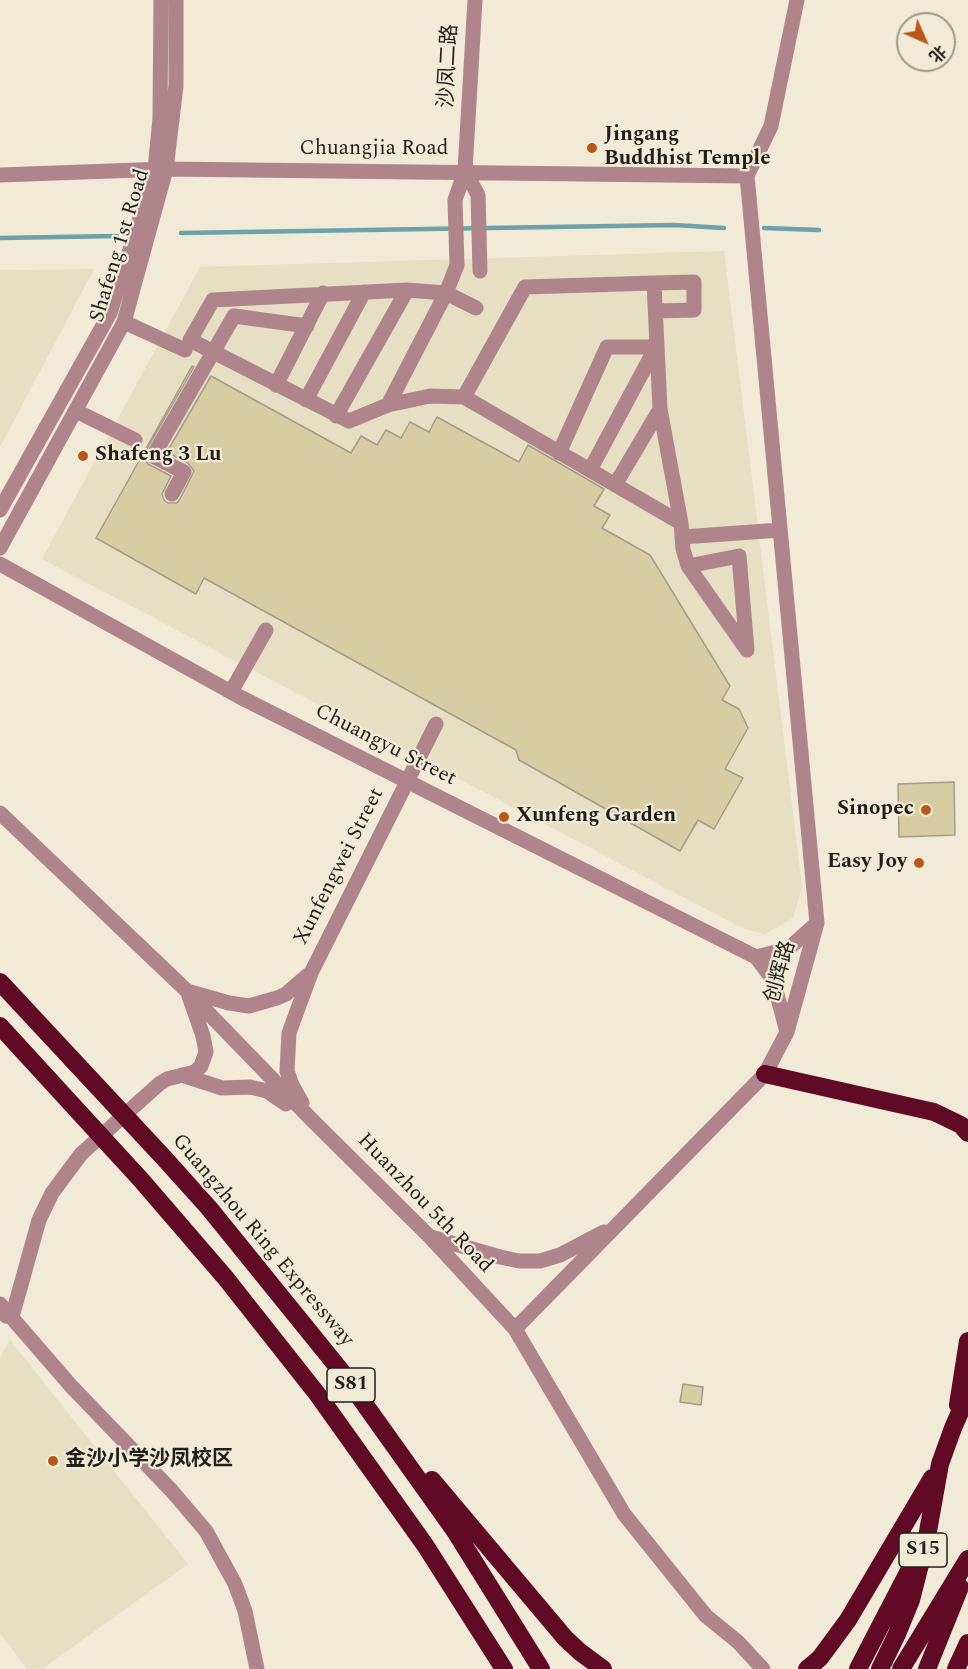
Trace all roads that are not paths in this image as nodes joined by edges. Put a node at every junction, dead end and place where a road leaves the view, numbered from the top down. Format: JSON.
{"nodes":[{"id":1,"x":161,"y":0,"type":"edge"},
{"id":2,"x":176,"y":0,"type":"edge"},
{"id":3,"x":475,"y":0,"type":"edge"},
{"id":4,"x":797,"y":0,"type":"edge"},
{"id":5,"x":160,"y":170,"type":"junction"},
{"id":6,"x":465,"y":171,"type":"junction"},
{"id":7,"x":0,"y":175,"type":"edge"},
{"id":8,"x":747,"y":176,"type":"junction"},
{"id":9,"x":480,"y":271,"type":"dead end"},
{"id":10,"x":654,"y":283,"type":"junction"},
{"id":11,"x":407,"y":290,"type":"junction"},
{"id":12,"x":364,"y":292,"type":"junction"},
{"id":13,"x":323,"y":293,"type":"junction"},
{"id":14,"x":446,"y":293,"type":"junction"},
{"id":15,"x":476,"y":308,"type":"dead end"},
{"id":16,"x":657,"y":311,"type":"junction"},
{"id":17,"x":124,"y":322,"type":"junction"},
{"id":18,"x":307,"y":326,"type":"junction"},
{"id":19,"x":656,"y":347,"type":"junction"},
{"id":20,"x":185,"y":350,"type":"dead end"},
{"id":21,"x":276,"y":385,"type":"junction"},
{"id":22,"x":464,"y":397,"type":"junction"},
{"id":23,"x":306,"y":400,"type":"junction"},
{"id":24,"x":388,"y":405,"type":"junction"},
{"id":25,"x":660,"y":409,"type":"junction"},
{"id":26,"x":76,"y":411,"type":"junction"},
{"id":27,"x":336,"y":416,"type":"junction"},
{"id":28,"x":135,"y":440,"type":"dead end"},
{"id":29,"x":559,"y":453,"type":"junction"},
{"id":30,"x":590,"y":470,"type":"junction"},
{"id":31,"x":615,"y":485,"type":"junction"},
{"id":32,"x":172,"y":494,"type":"dead end"},
{"id":33,"x":0,"y":510,"type":"edge"},
{"id":34,"x":682,"y":530,"type":"junction"},
{"id":35,"x":780,"y":530,"type":"junction"},
{"id":36,"x":0,"y":548,"type":"edge"},
{"id":37,"x":0,"y":564,"type":"edge"},
{"id":38,"x":688,"y":566,"type":"junction"},
{"id":39,"x":266,"y":630,"type":"dead end"},
{"id":40,"x":231,"y":692,"type":"junction"},
{"id":41,"x":436,"y":724,"type":"dead end"},
{"id":42,"x":407,"y":781,"type":"junction"},
{"id":43,"x":0,"y":813,"type":"edge"},
{"id":44,"x":817,"y":923,"type":"junction"},
{"id":45,"x":756,"y":957,"type":"junction"},
{"id":46,"x":310,"y":973,"type":"junction"},
{"id":47,"x":0,"y":982,"type":"edge"},
{"id":48,"x":187,"y":991,"type":"junction"},
{"id":49,"x":0,"y":1026,"type":"edge"},
{"id":50,"x":787,"y":1032,"type":"junction"},
{"id":51,"x":765,"y":1074,"type":"junction"},
{"id":52,"x":182,"y":1075,"type":"junction"},
{"id":53,"x":313,"y":1121,"type":"junction"},
{"id":54,"x":968,"y":1133,"type":"edge"},
{"id":55,"x":615,"y":1227,"type":"junction"},
{"id":56,"x":429,"y":1236,"type":"junction"},
{"id":57,"x":0,"y":1305,"type":"edge"},
{"id":58,"x":294,"y":1314,"type":"junction"},
{"id":59,"x":6,"y":1316,"type":"edge"},
{"id":60,"x":515,"y":1329,"type":"junction"},
{"id":61,"x":968,"y":1341,"type":"edge"},
{"id":62,"x":968,"y":1394,"type":"edge"},
{"id":63,"x":953,"y":1428,"type":"junction"},
{"id":64,"x":940,"y":1464,"type":"junction"},
{"id":65,"x":927,"y":1537,"type":"junction"},
{"id":66,"x":968,"y":1558,"type":"edge"},
{"id":67,"x":968,"y":1568,"type":"edge"},
{"id":68,"x":968,"y":1643,"type":"edge"},
{"id":69,"x":861,"y":1665,"type":"edge"},
{"id":70,"x":257,"y":1669,"type":"edge"},
{"id":71,"x":504,"y":1669,"type":"edge"},
{"id":72,"x":541,"y":1669,"type":"edge"},
{"id":73,"x":603,"y":1669,"type":"edge"},
{"id":74,"x":763,"y":1669,"type":"edge"},
{"id":75,"x":807,"y":1669,"type":"edge"},
{"id":76,"x":880,"y":1669,"type":"edge"},
{"id":77,"x":901,"y":1669,"type":"edge"},
{"id":78,"x":927,"y":1669,"type":"edge"},
{"id":79,"x":956,"y":1669,"type":"edge"}],
"edges":[{"from":1,"to":5,"type":"street","name":"Shafeng 1st Road"},
{"from":2,"to":5,"type":"street","name":"Shafeng 1st Road"},
{"from":3,"to":6,"type":"street","name":"沙凤二路"},
{"from":4,"to":8,"type":"street"},
{"from":5,"to":6,"type":"street","name":"Chuangjia Road"},
{"from":5,"to":7,"type":"street","name":"Chuangjia Road"},
{"from":5,"to":17,"type":"street","name":"Shafeng 1st Road"},
{"from":5,"to":33,"type":"street","name":"Shafeng 1st Road"},
{"from":6,"to":8,"type":"street","name":"Chuangjia Road"},
{"from":6,"to":9,"type":"street"},
{"from":6,"to":14,"type":"street"},
{"from":8,"to":35,"type":"street"},
{"from":10,"to":16,"type":"street"},
{"from":10,"to":16,"type":"street"},
{"from":10,"to":22,"type":"street"},
{"from":11,"to":12,"type":"street"},
{"from":11,"to":14,"type":"street"},
{"from":11,"to":27,"type":"street"},
{"from":12,"to":13,"type":"street"},
{"from":12,"to":23,"type":"street"},
{"from":13,"to":18,"type":"street"},
{"from":13,"to":21,"type":"street"},
{"from":14,"to":15,"type":"street"},
{"from":14,"to":24,"type":"street"},
{"from":16,"to":19,"type":"street"},
{"from":17,"to":20,"type":"street"},
{"from":17,"to":26,"type":"street","name":"Shafeng 1st Road"},
{"from":18,"to":21,"type":"street"},
{"from":18,"to":32,"type":"street"},
{"from":19,"to":25,"type":"street"},
{"from":19,"to":29,"type":"street"},
{"from":19,"to":30,"type":"street"},
{"from":21,"to":23,"type":"street"},
{"from":22,"to":24,"type":"street"},
{"from":22,"to":29,"type":"street"},
{"from":23,"to":27,"type":"street"},
{"from":24,"to":27,"type":"street"},
{"from":25,"to":31,"type":"street"},
{"from":25,"to":34,"type":"street"},
{"from":26,"to":28,"type":"street"},
{"from":26,"to":36,"type":"street","name":"Shafeng 1st Road"},
{"from":29,"to":30,"type":"street"},
{"from":30,"to":31,"type":"street"},
{"from":31,"to":34,"type":"street"},
{"from":34,"to":35,"type":"street"},
{"from":34,"to":38,"type":"street"},
{"from":35,"to":44,"type":"street"},
{"from":37,"to":40,"type":"street","name":"Chuangyu Street"},
{"from":38,"to":38,"type":"street"},
{"from":39,"to":40,"type":"street"},
{"from":40,"to":42,"type":"street","name":"Chuangyu Street"},
{"from":41,"to":42,"type":"street","name":"Xunfengwei Street"},
{"from":42,"to":45,"type":"street","name":"Chuangyu Street"},
{"from":42,"to":46,"type":"street","name":"Xunfengwei Street"},
{"from":43,"to":48,"type":"street","name":"Huanzhou 5th Road"},
{"from":44,"to":45,"type":"street"},
{"from":44,"to":50,"type":"street","name":"创辉路"},
{"from":45,"to":50,"type":"street"},
{"from":46,"to":48,"type":"street"},
{"from":46,"to":53,"type":"street"},
{"from":47,"to":58,"type":"highway","name":"Guangzhou Ring Expressway","number":"S81"},
{"from":48,"to":52,"type":"street"},
{"from":48,"to":53,"type":"street","name":"Huanzhou 5th Road"},
{"from":49,"to":71,"type":"highway","number":"S81"},
{"from":50,"to":51,"type":"street","name":"创辉路"},
{"from":51,"to":54,"type":"highway"},
{"from":51,"to":55,"type":"street","name":"创辉路"},
{"from":52,"to":53,"type":"street"},
{"from":52,"to":59,"type":"street"},
{"from":53,"to":56,"type":"street","name":"Huanzhou 5th Road"},
{"from":55,"to":56,"type":"street"},
{"from":55,"to":60,"type":"street","name":"创辉路"},
{"from":56,"to":60,"type":"street","name":"Huanzhou 5th Road"},
{"from":57,"to":59,"type":"street"},
{"from":58,"to":72,"type":"highway","name":"Guangzhou Ring Expressway","number":"S81"},
{"from":58,"to":73,"type":"highway"},
{"from":59,"to":70,"type":"street"},
{"from":60,"to":74,"type":"street","name":"Huanzhou 5th Road"},
{"from":61,"to":63,"type":"highway"},
{"from":62,"to":63,"type":"highway","number":"S15"},
{"from":63,"to":64,"type":"highway","number":"S15"},
{"from":64,"to":65,"type":"highway","number":"S15"},
{"from":64,"to":75,"type":"highway"},
{"from":65,"to":69,"type":"highway"},
{"from":65,"to":76,"type":"highway","number":"S15"},
{"from":66,"to":77,"type":"highway"},
{"from":67,"to":78,"type":"highway","number":"S15"},
{"from":68,"to":79,"type":"highway"}]}
